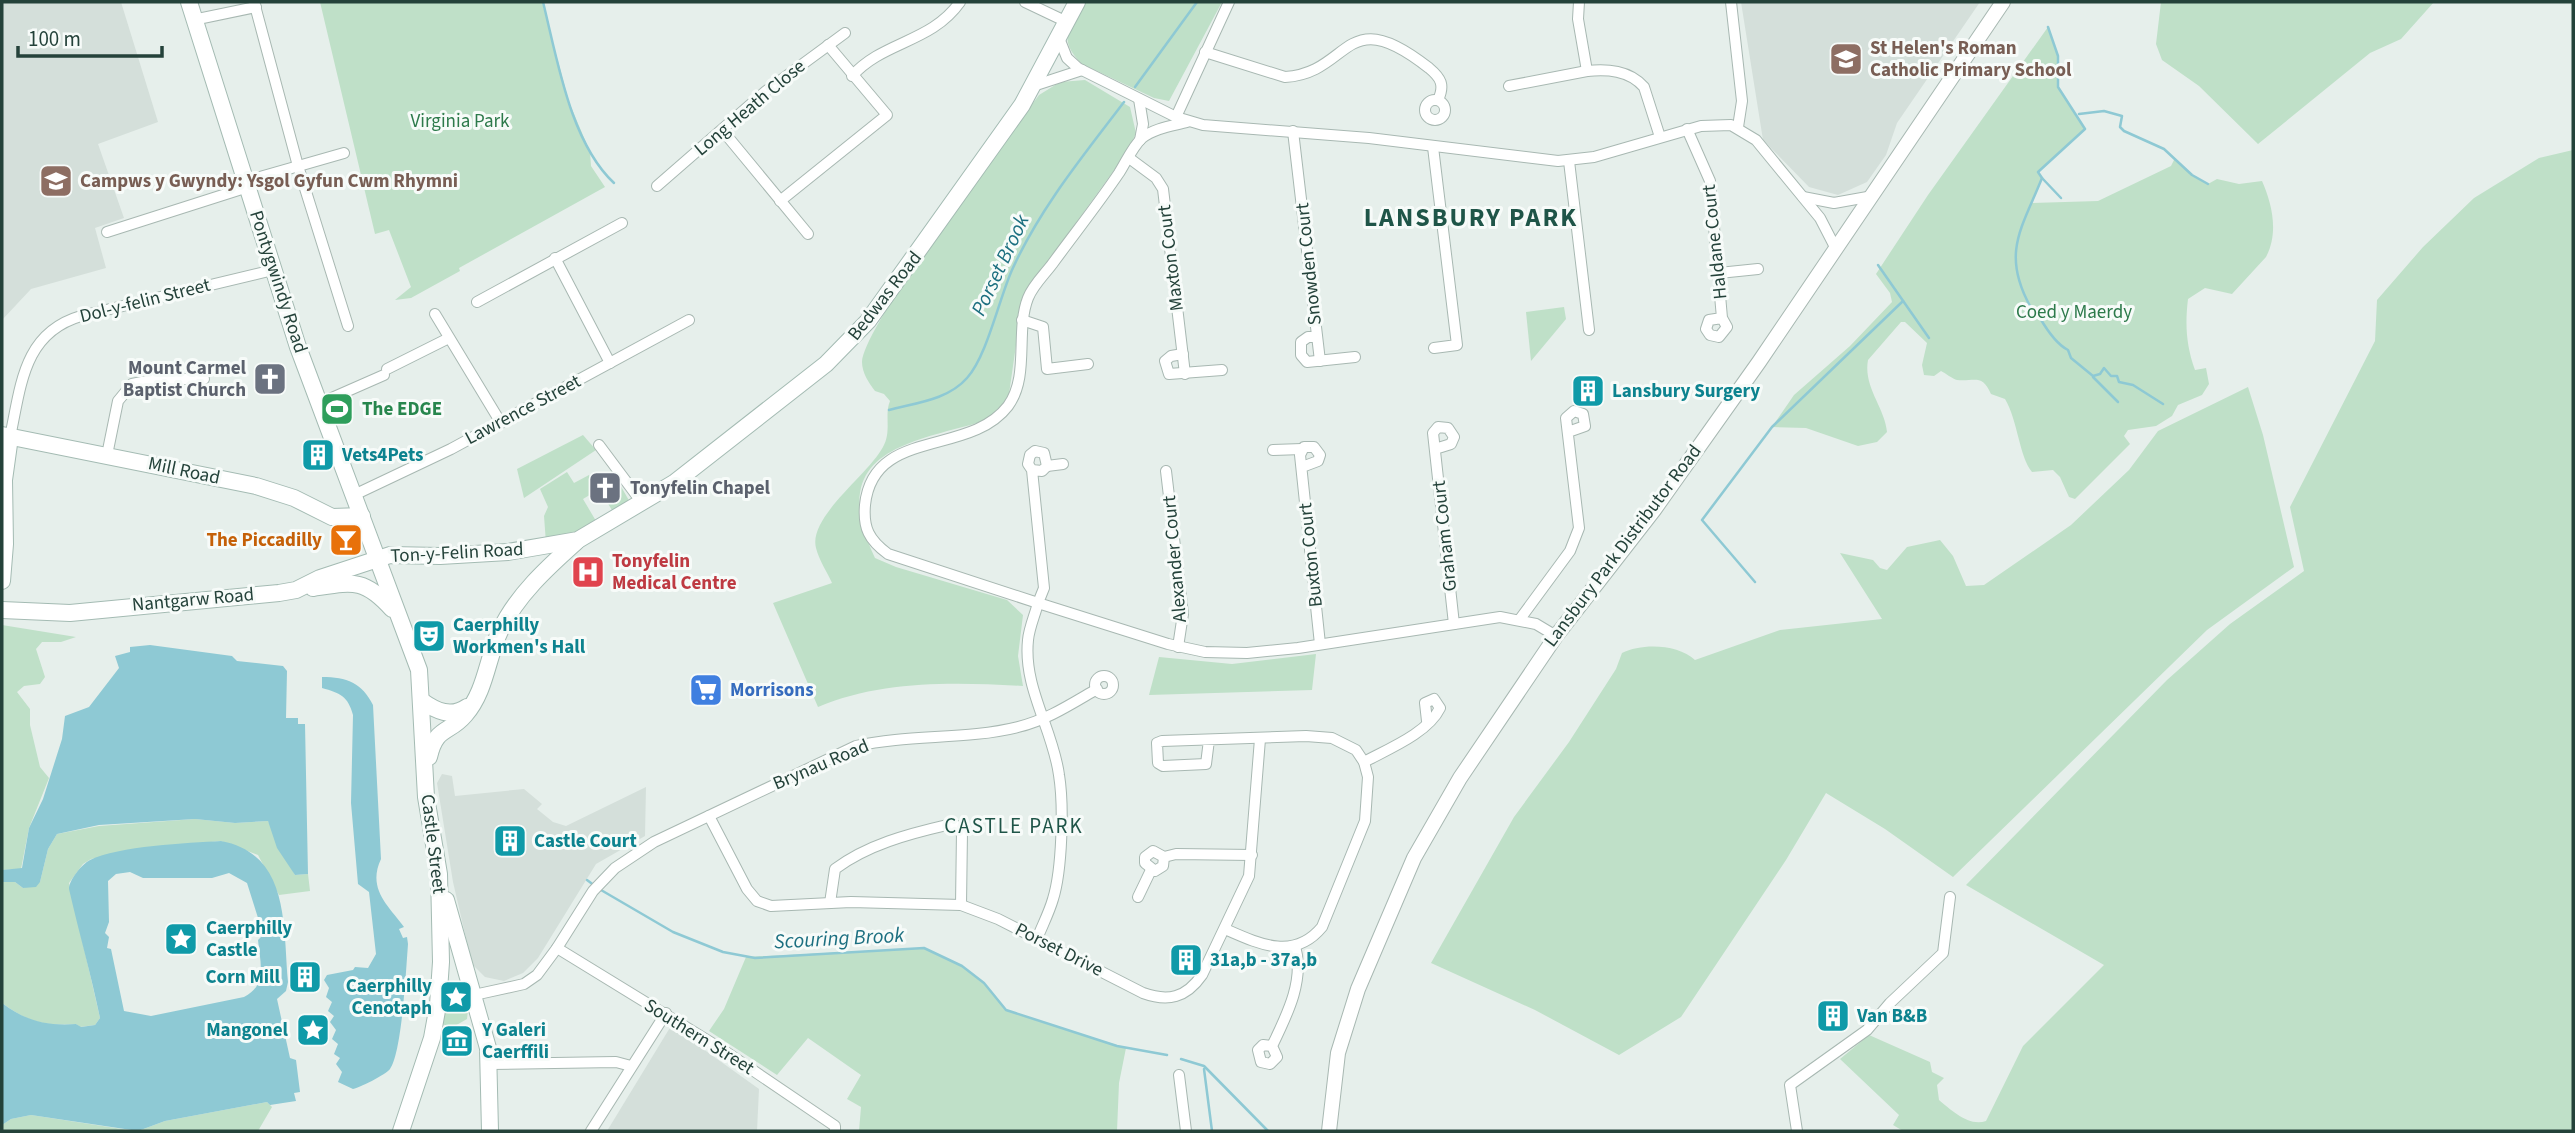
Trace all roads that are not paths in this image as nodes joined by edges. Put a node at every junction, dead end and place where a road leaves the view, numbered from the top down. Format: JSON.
{"nodes":[{"id":1,"x":188,"y":2,"type":"edge"},
{"id":2,"x":960,"y":2,"type":"edge"},
{"id":3,"x":1025,"y":2,"type":"edge"},
{"id":4,"x":1077,"y":2,"type":"edge"},
{"id":5,"x":1229,"y":2,"type":"edge"},
{"id":6,"x":1579,"y":2,"type":"edge"},
{"id":7,"x":1731,"y":2,"type":"edge"},
{"id":8,"x":2003,"y":2,"type":"edge"},
{"id":9,"x":255,"y":4,"type":"edge"},
{"id":10,"x":194,"y":20,"type":"junction"},
{"id":11,"x":1067,"y":22,"type":"junction"},
{"id":12,"x":845,"y":33,"type":"dead end"},
{"id":13,"x":1059,"y":38,"type":"junction"},
{"id":14,"x":828,"y":45,"type":"junction"},
{"id":15,"x":1205,"y":51,"type":"junction"},
{"id":16,"x":1082,"y":70,"type":"junction"},
{"id":17,"x":1587,"y":71,"type":"junction"},
{"id":18,"x":852,"y":76,"type":"junction"},
{"id":19,"x":1033,"y":86,"type":"junction"},
{"id":20,"x":1509,"y":86,"type":"dead end"},
{"id":21,"x":1139,"y":99,"type":"junction"},
{"id":22,"x":1438,"y":100,"type":"dead end"},
{"id":23,"x":1182,"y":120,"type":"junction"},
{"id":24,"x":1738,"y":127,"type":"junction"},
{"id":25,"x":1687,"y":129,"type":"junction"},
{"id":26,"x":723,"y":131,"type":"junction"},
{"id":27,"x":1293,"y":131,"type":"junction"},
{"id":28,"x":1660,"y":137,"type":"junction"},
{"id":29,"x":1140,"y":140,"type":"junction"},
{"id":30,"x":1433,"y":147,"type":"junction"},
{"id":31,"x":344,"y":153,"type":"dead end"},
{"id":32,"x":1129,"y":158,"type":"junction"},
{"id":33,"x":1569,"y":161,"type":"junction"},
{"id":34,"x":298,"y":166,"type":"junction"},
{"id":35,"x":247,"y":184,"type":"junction"},
{"id":36,"x":657,"y":186,"type":"dead end"},
{"id":37,"x":1800,"y":196,"type":"junction"},
{"id":38,"x":1873,"y":196,"type":"junction"},
{"id":39,"x":780,"y":201,"type":"junction"},
{"id":40,"x":622,"y":223,"type":"dead end"},
{"id":41,"x":107,"y":232,"type":"dead end"},
{"id":42,"x":808,"y":234,"type":"dead end"},
{"id":43,"x":1836,"y":249,"type":"junction"},
{"id":44,"x":555,"y":258,"type":"junction"},
{"id":45,"x":1759,"y":269,"type":"dead end"},
{"id":46,"x":273,"y":270,"type":"junction"},
{"id":47,"x":1719,"y":273,"type":"junction"},
{"id":48,"x":477,"y":302,"type":"dead end"},
{"id":49,"x":435,"y":314,"type":"dead end"},
{"id":50,"x":1722,"y":318,"type":"dead end"},
{"id":51,"x":689,"y":320,"type":"dead end"},
{"id":52,"x":1022,"y":320,"type":"junction"},
{"id":53,"x":348,"y":326,"type":"dead end"},
{"id":54,"x":1589,"y":330,"type":"dead end"},
{"id":55,"x":1317,"y":337,"type":"junction"},
{"id":56,"x":447,"y":339,"type":"junction"},
{"id":57,"x":1434,"y":348,"type":"dead end"},
{"id":58,"x":1183,"y":354,"type":"junction"},
{"id":59,"x":1355,"y":357,"type":"dead end"},
{"id":60,"x":1320,"y":361,"type":"junction"},
{"id":61,"x":610,"y":363,"type":"junction"},
{"id":62,"x":1088,"y":364,"type":"dead end"},
{"id":63,"x":1222,"y":370,"type":"dead end"},
{"id":64,"x":1185,"y":374,"type":"junction"},
{"id":65,"x":204,"y":379,"type":"dead end"},
{"id":66,"x":318,"y":404,"type":"junction"},
{"id":67,"x":501,"y":423,"type":"junction"},
{"id":68,"x":1568,"y":432,"type":"dead end"},
{"id":69,"x":6,"y":436,"type":"edge"},
{"id":70,"x":600,"y":446,"type":"dead end"},
{"id":71,"x":1302,"y":449,"type":"junction"},
{"id":72,"x":1435,"y":449,"type":"dead end"},
{"id":73,"x":1273,"y":450,"type":"dead end"},
{"id":74,"x":107,"y":455,"type":"junction"},
{"id":75,"x":1063,"y":464,"type":"dead end"},
{"id":76,"x":1047,"y":466,"type":"junction"},
{"id":77,"x":1302,"y":467,"type":"junction"},
{"id":78,"x":1032,"y":470,"type":"junction"},
{"id":79,"x":1167,"y":471,"type":"dead end"},
{"id":80,"x":354,"y":495,"type":"junction"},
{"id":81,"x":643,"y":504,"type":"junction"},
{"id":82,"x":364,"y":523,"type":"junction"},
{"id":83,"x":579,"y":540,"type":"junction"},
{"id":84,"x":508,"y":552,"type":"junction"},
{"id":85,"x":406,"y":553,"type":"junction"},
{"id":86,"x":377,"y":558,"type":"junction"},
{"id":87,"x":539,"y":577,"type":"junction"},
{"id":88,"x":2,"y":582,"type":"edge"},
{"id":89,"x":327,"y":582,"type":"junction"},
{"id":90,"x":1038,"y":603,"type":"junction"},
{"id":91,"x":2,"y":610,"type":"edge"},
{"id":92,"x":401,"y":619,"type":"junction"},
{"id":93,"x":1520,"y":619,"type":"junction"},
{"id":94,"x":1454,"y":624,"type":"junction"},
{"id":95,"x":1556,"y":636,"type":"junction"},
{"id":96,"x":1320,"y":643,"type":"junction"},
{"id":97,"x":1178,"y":647,"type":"junction"},
{"id":98,"x":1097,"y":689,"type":"dead end"},
{"id":99,"x":422,"y":701,"type":"junction"},
{"id":100,"x":472,"y":703,"type":"junction"},
{"id":101,"x":1043,"y":720,"type":"junction"},
{"id":102,"x":1427,"y":721,"type":"dead end"},
{"id":103,"x":1260,"y":739,"type":"junction"},
{"id":104,"x":1209,"y":740,"type":"junction"},
{"id":105,"x":1364,"y":762,"type":"junction"},
{"id":106,"x":426,"y":774,"type":"junction"},
{"id":107,"x":709,"y":816,"type":"junction"},
{"id":108,"x":1252,"y":855,"type":"junction"},
{"id":109,"x":439,"y":874,"type":"junction"},
{"id":110,"x":1138,"y":897,"type":"dead end"},
{"id":111,"x":1950,"y":898,"type":"dead end"},
{"id":112,"x":830,"y":903,"type":"junction"},
{"id":113,"x":961,"y":905,"type":"junction"},
{"id":114,"x":1225,"y":929,"type":"junction"},
{"id":115,"x":1037,"y":939,"type":"junction"},
{"id":116,"x":1295,"y":946,"type":"junction"},
{"id":117,"x":557,"y":948,"type":"junction"},
{"id":118,"x":477,"y":990,"type":"junction"},
{"id":119,"x":439,"y":996,"type":"junction"},
{"id":120,"x":666,"y":1013,"type":"junction"},
{"id":121,"x":1272,"y":1046,"type":"dead end"},
{"id":122,"x":490,"y":1064,"type":"junction"},
{"id":123,"x":631,"y":1066,"type":"junction"},
{"id":124,"x":1179,"y":1076,"type":"dead end"},
{"id":125,"x":401,"y":1131,"type":"edge"},
{"id":126,"x":490,"y":1131,"type":"edge"},
{"id":127,"x":591,"y":1131,"type":"edge"},
{"id":128,"x":835,"y":1131,"type":"edge"},
{"id":129,"x":1186,"y":1131,"type":"edge"},
{"id":130,"x":1329,"y":1131,"type":"edge"},
{"id":131,"x":1797,"y":1131,"type":"edge"}],
"edges":[{"from":1,"to":10,"type":"main road","name":"Pontygwindy Road"},
{"from":2,"to":18,"type":"street"},
{"from":3,"to":11,"type":"street"},
{"from":4,"to":11,"type":"main road","name":"Bedwas Road"},
{"from":5,"to":15,"type":"street"},
{"from":6,"to":17,"type":"street"},
{"from":7,"to":24,"type":"street"},
{"from":8,"to":38,"type":"street","name":"Lansbury Park Distributor Road"},
{"from":9,"to":10,"type":"street"},
{"from":9,"to":34,"type":"street"},
{"from":10,"to":35,"type":"main road","name":"Pontygwindy Road"},
{"from":11,"to":13,"type":"main road","name":"Bedwas Road"},
{"from":12,"to":14,"type":"street","name":"Long Heath Close"},
{"from":13,"to":16,"type":"street"},
{"from":13,"to":19,"type":"main road","name":"Bedwas Road"},
{"from":14,"to":18,"type":"street"},
{"from":14,"to":26,"type":"street","name":"Long Heath Close"},
{"from":15,"to":22,"type":"street"},
{"from":15,"to":23,"type":"street"},
{"from":16,"to":19,"type":"street"},
{"from":16,"to":21,"type":"street"},
{"from":17,"to":20,"type":"street"},
{"from":17,"to":28,"type":"street"},
{"from":18,"to":39,"type":"street"},
{"from":19,"to":81,"type":"main road","name":"Bedwas Road"},
{"from":21,"to":23,"type":"street"},
{"from":21,"to":29,"type":"street"},
{"from":23,"to":27,"type":"street"},
{"from":23,"to":29,"type":"street"},
{"from":24,"to":25,"type":"street"},
{"from":24,"to":37,"type":"street"},
{"from":25,"to":28,"type":"street"},
{"from":25,"to":47,"type":"street","name":"Haldane Court"},
{"from":26,"to":36,"type":"street","name":"Long Heath Close"},
{"from":26,"to":39,"type":"street"},
{"from":27,"to":30,"type":"street"},
{"from":27,"to":55,"type":"street","name":"Snowden Court"},
{"from":28,"to":33,"type":"street"},
{"from":29,"to":32,"type":"street"},
{"from":30,"to":33,"type":"street"},
{"from":30,"to":57,"type":"street"},
{"from":31,"to":34,"type":"street"},
{"from":32,"to":52,"type":"street"},
{"from":32,"to":58,"type":"street","name":"Maxton Court"},
{"from":33,"to":54,"type":"street"},
{"from":34,"to":35,"type":"street"},
{"from":34,"to":53,"type":"street"},
{"from":35,"to":41,"type":"street"},
{"from":35,"to":46,"type":"main road","name":"Pontygwindy Road"},
{"from":37,"to":38,"type":"street"},
{"from":37,"to":43,"type":"street"},
{"from":38,"to":43,"type":"street","name":"Lansbury Park Distributor Road"},
{"from":39,"to":42,"type":"street"},
{"from":40,"to":44,"type":"street"},
{"from":43,"to":95,"type":"street","name":"Lansbury Park Distributor Road"},
{"from":44,"to":48,"type":"street"},
{"from":44,"to":61,"type":"street"},
{"from":45,"to":47,"type":"street"},
{"from":46,"to":66,"type":"main road","name":"Pontygwindy Road"},
{"from":46,"to":69,"type":"street","name":"Dol-y-felin Street"},
{"from":47,"to":50,"type":"street","name":"Haldane Court"},
{"from":49,"to":56,"type":"street"},
{"from":51,"to":61,"type":"street","name":"Lawrence Street"},
{"from":52,"to":62,"type":"street"},
{"from":52,"to":90,"type":"street"},
{"from":55,"to":60,"type":"street","name":"Snowden Court"},
{"from":55,"to":60,"type":"street"},
{"from":56,"to":66,"type":"street"},
{"from":56,"to":67,"type":"street"},
{"from":58,"to":64,"type":"street","name":"Maxton Court"},
{"from":58,"to":64,"type":"street"},
{"from":59,"to":60,"type":"street"},
{"from":61,"to":67,"type":"street","name":"Lawrence Street"},
{"from":63,"to":64,"type":"street"},
{"from":65,"to":74,"type":"street"},
{"from":66,"to":80,"type":"main road","name":"Pontygwindy Road"},
{"from":67,"to":80,"type":"street","name":"Lawrence Street"},
{"from":68,"to":93,"type":"street"},
{"from":69,"to":74,"type":"main road","name":"Mill Road"},
{"from":69,"to":88,"type":"main road"},
{"from":70,"to":81,"type":"street"},
{"from":71,"to":73,"type":"street"},
{"from":71,"to":77,"type":"street","name":"Buxton Court"},
{"from":71,"to":77,"type":"street"},
{"from":72,"to":94,"type":"street","name":"Graham Court"},
{"from":74,"to":82,"type":"main road","name":"Mill Road"},
{"from":75,"to":76,"type":"street"},
{"from":76,"to":78,"type":"street"},
{"from":76,"to":78,"type":"street"},
{"from":77,"to":96,"type":"street","name":"Buxton Court"},
{"from":78,"to":90,"type":"street"},
{"from":79,"to":97,"type":"street","name":"Alexander Court"},
{"from":80,"to":82,"type":"main road","name":"Pontygwindy Road"},
{"from":81,"to":83,"type":"main road","name":"Bedwas Road"},
{"from":82,"to":85,"type":"main road"},
{"from":82,"to":86,"type":"main road","name":"Pontygwindy Road"},
{"from":82,"to":89,"type":"main road"},
{"from":83,"to":84,"type":"main road","name":"Ton-y-Felin Road"},
{"from":83,"to":87,"type":"main road"},
{"from":84,"to":85,"type":"main road","name":"Ton-y-Felin Road"},
{"from":84,"to":87,"type":"main road"},
{"from":85,"to":86,"type":"main road","name":"Ton-y-Felin Road"},
{"from":86,"to":89,"type":"main road"},
{"from":86,"to":92,"type":"main road","name":"Castle Street"},
{"from":87,"to":100,"type":"main road"},
{"from":89,"to":91,"type":"main road","name":"Nantgarw Road"},
{"from":89,"to":92,"type":"main road"},
{"from":90,"to":97,"type":"street"},
{"from":90,"to":101,"type":"street"},
{"from":92,"to":99,"type":"main road","name":"Castle Street"},
{"from":93,"to":94,"type":"street"},
{"from":93,"to":95,"type":"street"},
{"from":94,"to":96,"type":"street"},
{"from":95,"to":130,"type":"street","name":"Lansbury Park Distributor Road"},
{"from":96,"to":97,"type":"street"},
{"from":98,"to":101,"type":"street","name":"Brynau Road"},
{"from":99,"to":100,"type":"main road"},
{"from":99,"to":106,"type":"main road","name":"Castle Street"},
{"from":100,"to":106,"type":"main road"},
{"from":101,"to":107,"type":"street","name":"Brynau Road"},
{"from":101,"to":115,"type":"street"},
{"from":102,"to":105,"type":"street"},
{"from":103,"to":104,"type":"street"},
{"from":103,"to":105,"type":"street"},
{"from":103,"to":108,"type":"street","name":"Porset Drive"},
{"from":104,"to":104,"type":"street"},
{"from":105,"to":116,"type":"street"},
{"from":106,"to":109,"type":"main road","name":"Castle Street"},
{"from":107,"to":112,"type":"street","name":"Porset Drive"},
{"from":107,"to":117,"type":"street","name":"Brynau Road"},
{"from":108,"to":110,"type":"street"},
{"from":108,"to":114,"type":"street","name":"Porset Drive"},
{"from":109,"to":118,"type":"main road"},
{"from":109,"to":119,"type":"main road","name":"Castle Street"},
{"from":111,"to":131,"type":"street"},
{"from":112,"to":113,"type":"street","name":"Porset Drive"},
{"from":112,"to":113,"type":"street"},
{"from":113,"to":115,"type":"street","name":"Porset Drive"},
{"from":114,"to":115,"type":"street","name":"Porset Drive"},
{"from":114,"to":116,"type":"street"},
{"from":116,"to":121,"type":"street"},
{"from":117,"to":118,"type":"street","name":"Brynau Road"},
{"from":117,"to":120,"type":"street","name":"Southern Street"},
{"from":118,"to":119,"type":"main road"},
{"from":118,"to":122,"type":"main road"},
{"from":119,"to":125,"type":"main road","name":"Castle Street"},
{"from":120,"to":123,"type":"street"},
{"from":120,"to":128,"type":"street","name":"Southern Street"},
{"from":122,"to":123,"type":"street"},
{"from":122,"to":126,"type":"main road"},
{"from":123,"to":127,"type":"street"},
{"from":124,"to":129,"type":"street"}]}
